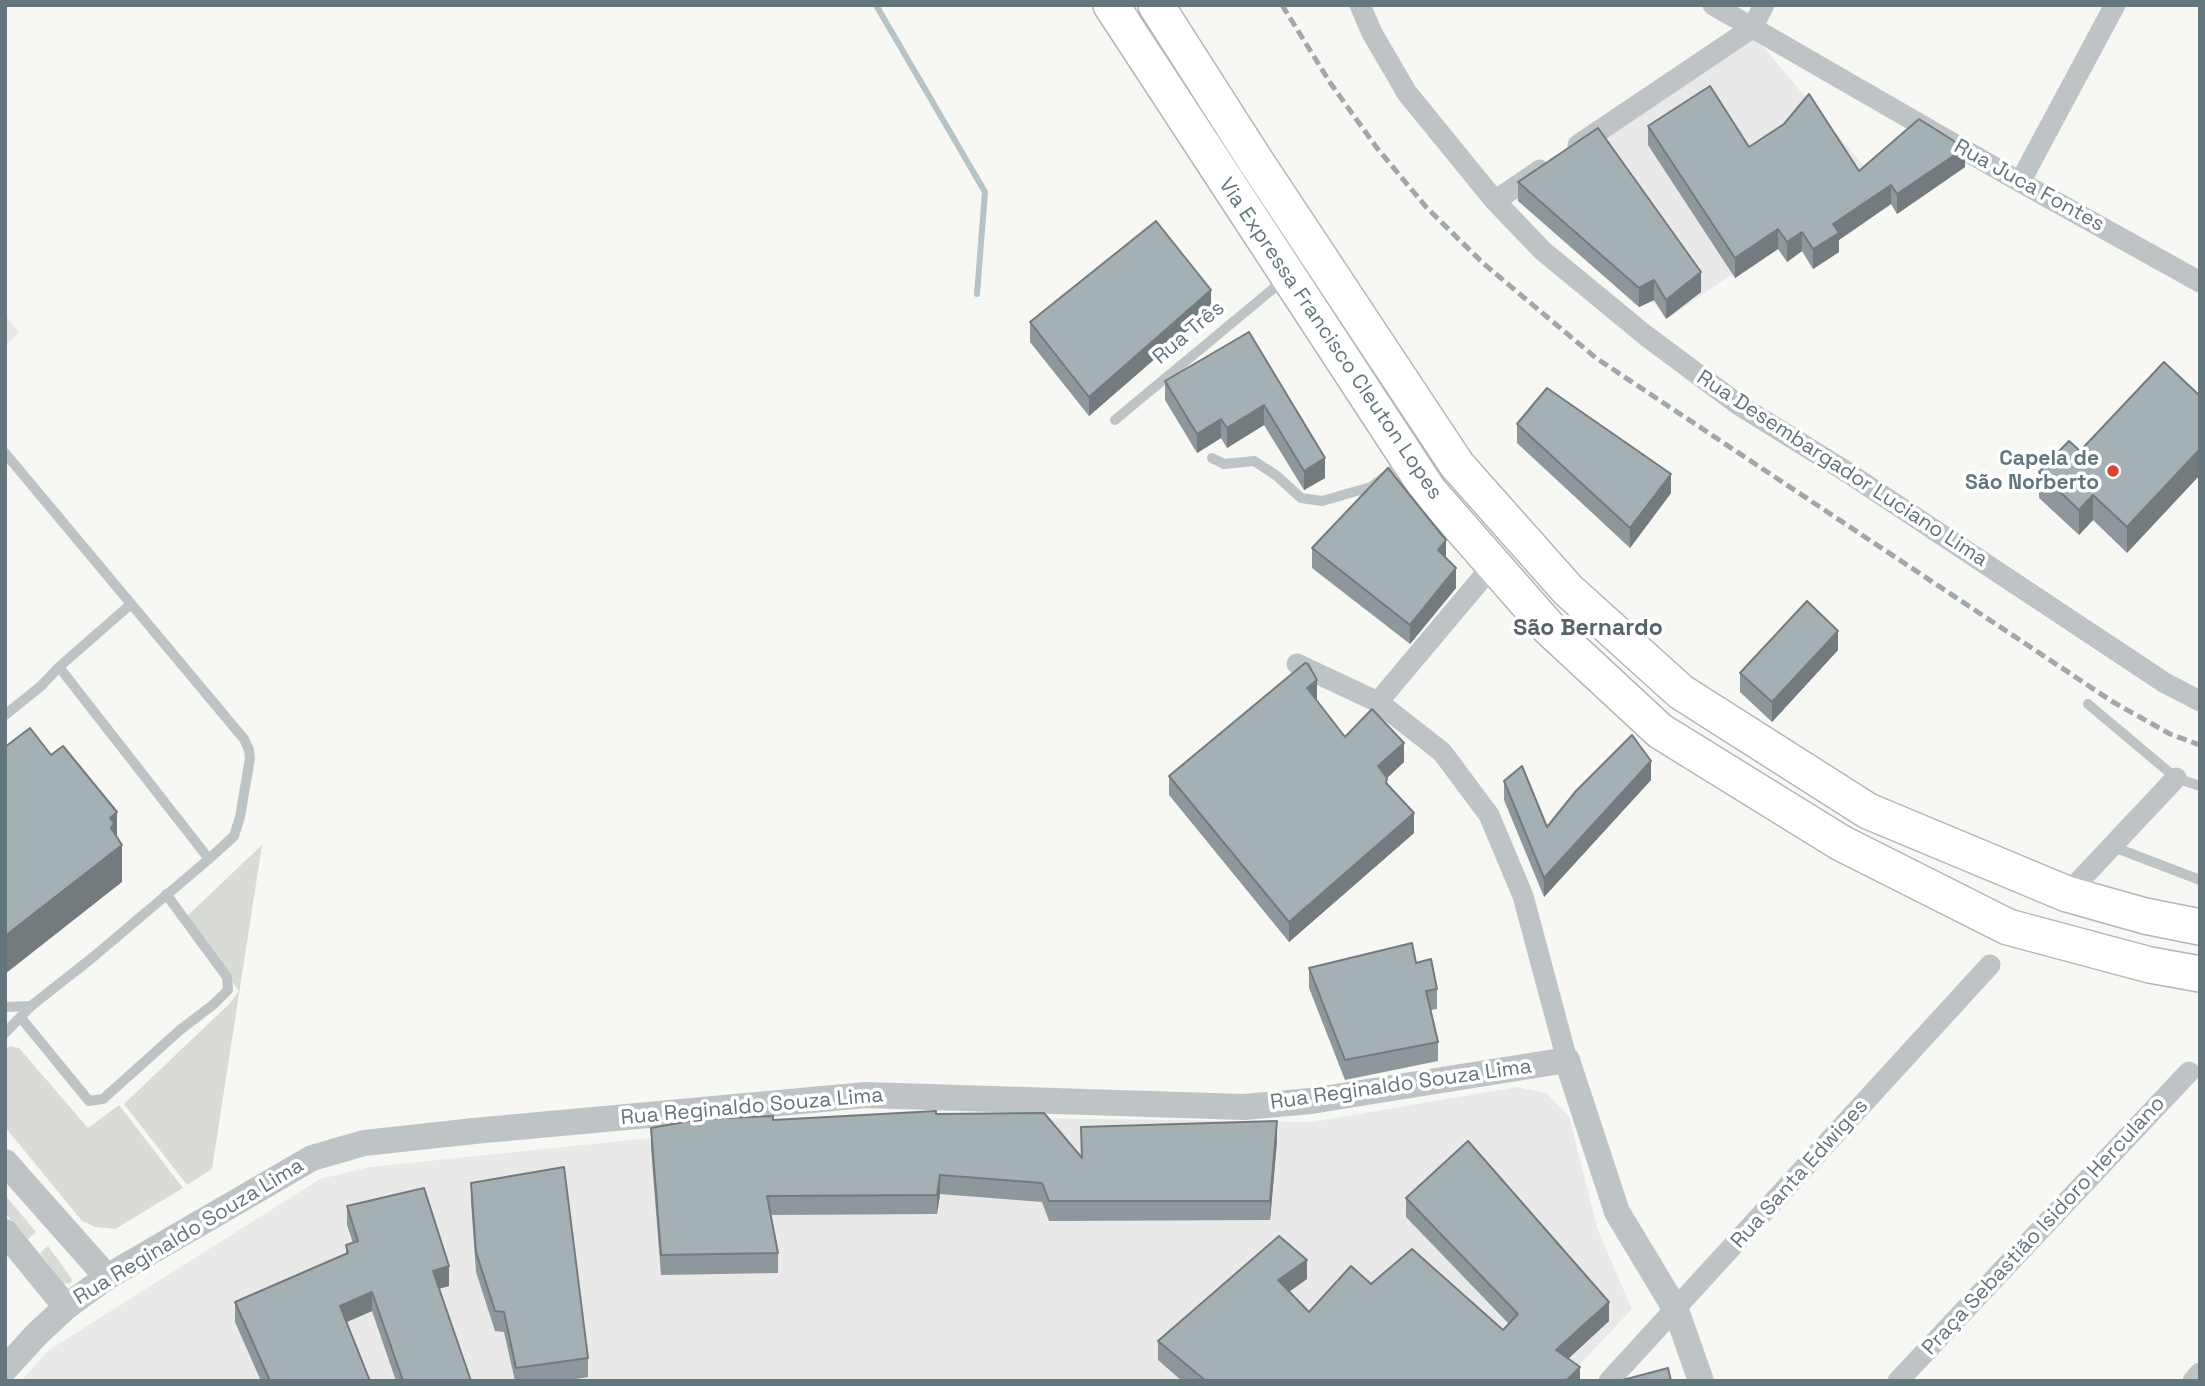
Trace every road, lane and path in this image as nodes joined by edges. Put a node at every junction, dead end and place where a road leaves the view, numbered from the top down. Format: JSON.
{"nodes":[{"id":1,"x":1111,"y":5,"type":"edge"},
{"id":2,"x":1156,"y":5,"type":"edge"},
{"id":3,"x":1360,"y":5,"type":"edge"},
{"id":4,"x":1713,"y":5,"type":"edge"},
{"id":5,"x":1764,"y":5,"type":"edge"},
{"id":6,"x":2115,"y":5,"type":"edge"},
{"id":7,"x":1752,"y":28,"type":"junction"},
{"id":8,"x":2020,"y":182,"type":"junction"},
{"id":9,"x":1495,"y":201,"type":"junction"},
{"id":10,"x":1288,"y":276,"type":"junction"},
{"id":11,"x":2200,"y":282,"type":"edge"},
{"id":12,"x":1115,"y":420,"type":"dead end"},
{"id":13,"x":5,"y":453,"type":"edge"},
{"id":14,"x":1212,"y":458,"type":"dead end"},
{"id":15,"x":1408,"y":459,"type":"junction"},
{"id":16,"x":1493,"y":565,"type":"junction"},
{"id":17,"x":131,"y":604,"type":"junction"},
{"id":18,"x":1297,"y":664,"type":"dead end"},
{"id":19,"x":59,"y":667,"type":"junction"},
{"id":20,"x":2200,"y":701,"type":"edge"},
{"id":21,"x":1378,"y":702,"type":"junction"},
{"id":22,"x":2088,"y":704,"type":"dead end"},
{"id":23,"x":5,"y":715,"type":"edge"},
{"id":24,"x":2176,"y":778,"type":"junction"},
{"id":25,"x":2200,"y":786,"type":"edge"},
{"id":26,"x":2111,"y":846,"type":"junction"},
{"id":27,"x":209,"y":859,"type":"junction"},
{"id":28,"x":2200,"y":880,"type":"edge"},
{"id":29,"x":166,"y":894,"type":"junction"},
{"id":30,"x":2067,"y":894,"type":"junction"},
{"id":31,"x":2200,"y":926,"type":"edge"},
{"id":32,"x":1990,"y":965,"type":"dead end"},
{"id":33,"x":2150,"y":965,"type":"junction"},
{"id":34,"x":2200,"y":974,"type":"edge"},
{"id":35,"x":2200,"y":984,"type":"edge"},
{"id":36,"x":31,"y":1006,"type":"junction"},
{"id":37,"x":5,"y":1007,"type":"edge"},
{"id":38,"x":21,"y":1018,"type":"junction"},
{"id":39,"x":5,"y":1033,"type":"edge"},
{"id":40,"x":1567,"y":1060,"type":"junction"},
{"id":41,"x":2189,"y":1072,"type":"dead end"},
{"id":42,"x":5,"y":1162,"type":"edge"},
{"id":43,"x":5,"y":1232,"type":"edge"},
{"id":44,"x":107,"y":1277,"type":"junction"},
{"id":45,"x":66,"y":1307,"type":"junction"},
{"id":46,"x":1676,"y":1310,"type":"junction"},
{"id":47,"x":5,"y":1369,"type":"edge"},
{"id":48,"x":2200,"y":1373,"type":"edge"},
{"id":49,"x":1609,"y":1381,"type":"edge"},
{"id":50,"x":1701,"y":1381,"type":"edge"},
{"id":51,"x":1898,"y":1381,"type":"edge"},
{"id":52,"x":2193,"y":1381,"type":"edge"}],
"edges":[{"from":1,"to":10,"type":"highway","name":"Via Expressa Francisco Cleuton Lopes"},
{"from":2,"to":30,"type":"highway","name":"Via Expressa Francisco Cleuton Lopes"},
{"from":3,"to":9,"type":"street","name":"Rua Desembargador Luciano Lima"},
{"from":4,"to":7,"type":"street","name":"Rua Juca Fontes"},
{"from":5,"to":7,"type":"street"},
{"from":6,"to":8,"type":"street"},
{"from":7,"to":8,"type":"street","name":"Rua Juca Fontes"},
{"from":7,"to":9,"type":"street"},
{"from":8,"to":11,"type":"street","name":"Rua Juca Fontes"},
{"from":9,"to":20,"type":"street","name":"Rua Desembargador Luciano Lima"},
{"from":10,"to":12,"type":"lane","name":"Rua Três"},
{"from":10,"to":15,"type":"highway","name":"Via Expressa Francisco Cleuton Lopes"},
{"from":13,"to":17,"type":"lane"},
{"from":14,"to":15,"type":"lane"},
{"from":15,"to":16,"type":"highway","name":"Via Expressa Francisco Cleuton Lopes"},
{"from":16,"to":21,"type":"street"},
{"from":16,"to":33,"type":"highway","name":"Via Expressa Francisco Cleuton Lopes"},
{"from":17,"to":19,"type":"lane"},
{"from":17,"to":27,"type":"lane"},
{"from":18,"to":21,"type":"street"},
{"from":19,"to":23,"type":"lane"},
{"from":19,"to":27,"type":"lane"},
{"from":21,"to":40,"type":"street"},
{"from":22,"to":24,"type":"lane"},
{"from":24,"to":25,"type":"lane"},
{"from":24,"to":26,"type":"street"},
{"from":26,"to":28,"type":"lane"},
{"from":26,"to":30,"type":"street"},
{"from":27,"to":29,"type":"lane"},
{"from":29,"to":36,"type":"lane"},
{"from":29,"to":38,"type":"lane"},
{"from":30,"to":31,"type":"highway","name":"Via Expressa Francisco Cleuton Lopes"},
{"from":32,"to":46,"type":"street","name":"Rua Santa Edwiges"},
{"from":33,"to":34,"type":"highway","name":"Via Expressa Francisco Cleuton Lopes"},
{"from":33,"to":35,"type":"highway"},
{"from":36,"to":37,"type":"lane"},
{"from":36,"to":38,"type":"lane"},
{"from":38,"to":39,"type":"lane"},
{"from":40,"to":44,"type":"street","name":"Rua Reginaldo Souza Lima"},
{"from":40,"to":46,"type":"street"},
{"from":41,"to":51,"type":"street","name":"Praça Sebastião Isidoro Herculano"},
{"from":42,"to":44,"type":"street"},
{"from":43,"to":45,"type":"street"},
{"from":44,"to":45,"type":"street","name":"Rua Reginaldo Souza Lima"},
{"from":45,"to":47,"type":"street","name":"Rua Reginaldo Souza Lima"},
{"from":46,"to":49,"type":"street","name":"Rua Santa Edwiges"},
{"from":46,"to":50,"type":"street"},
{"from":48,"to":52,"type":"street"}]}
